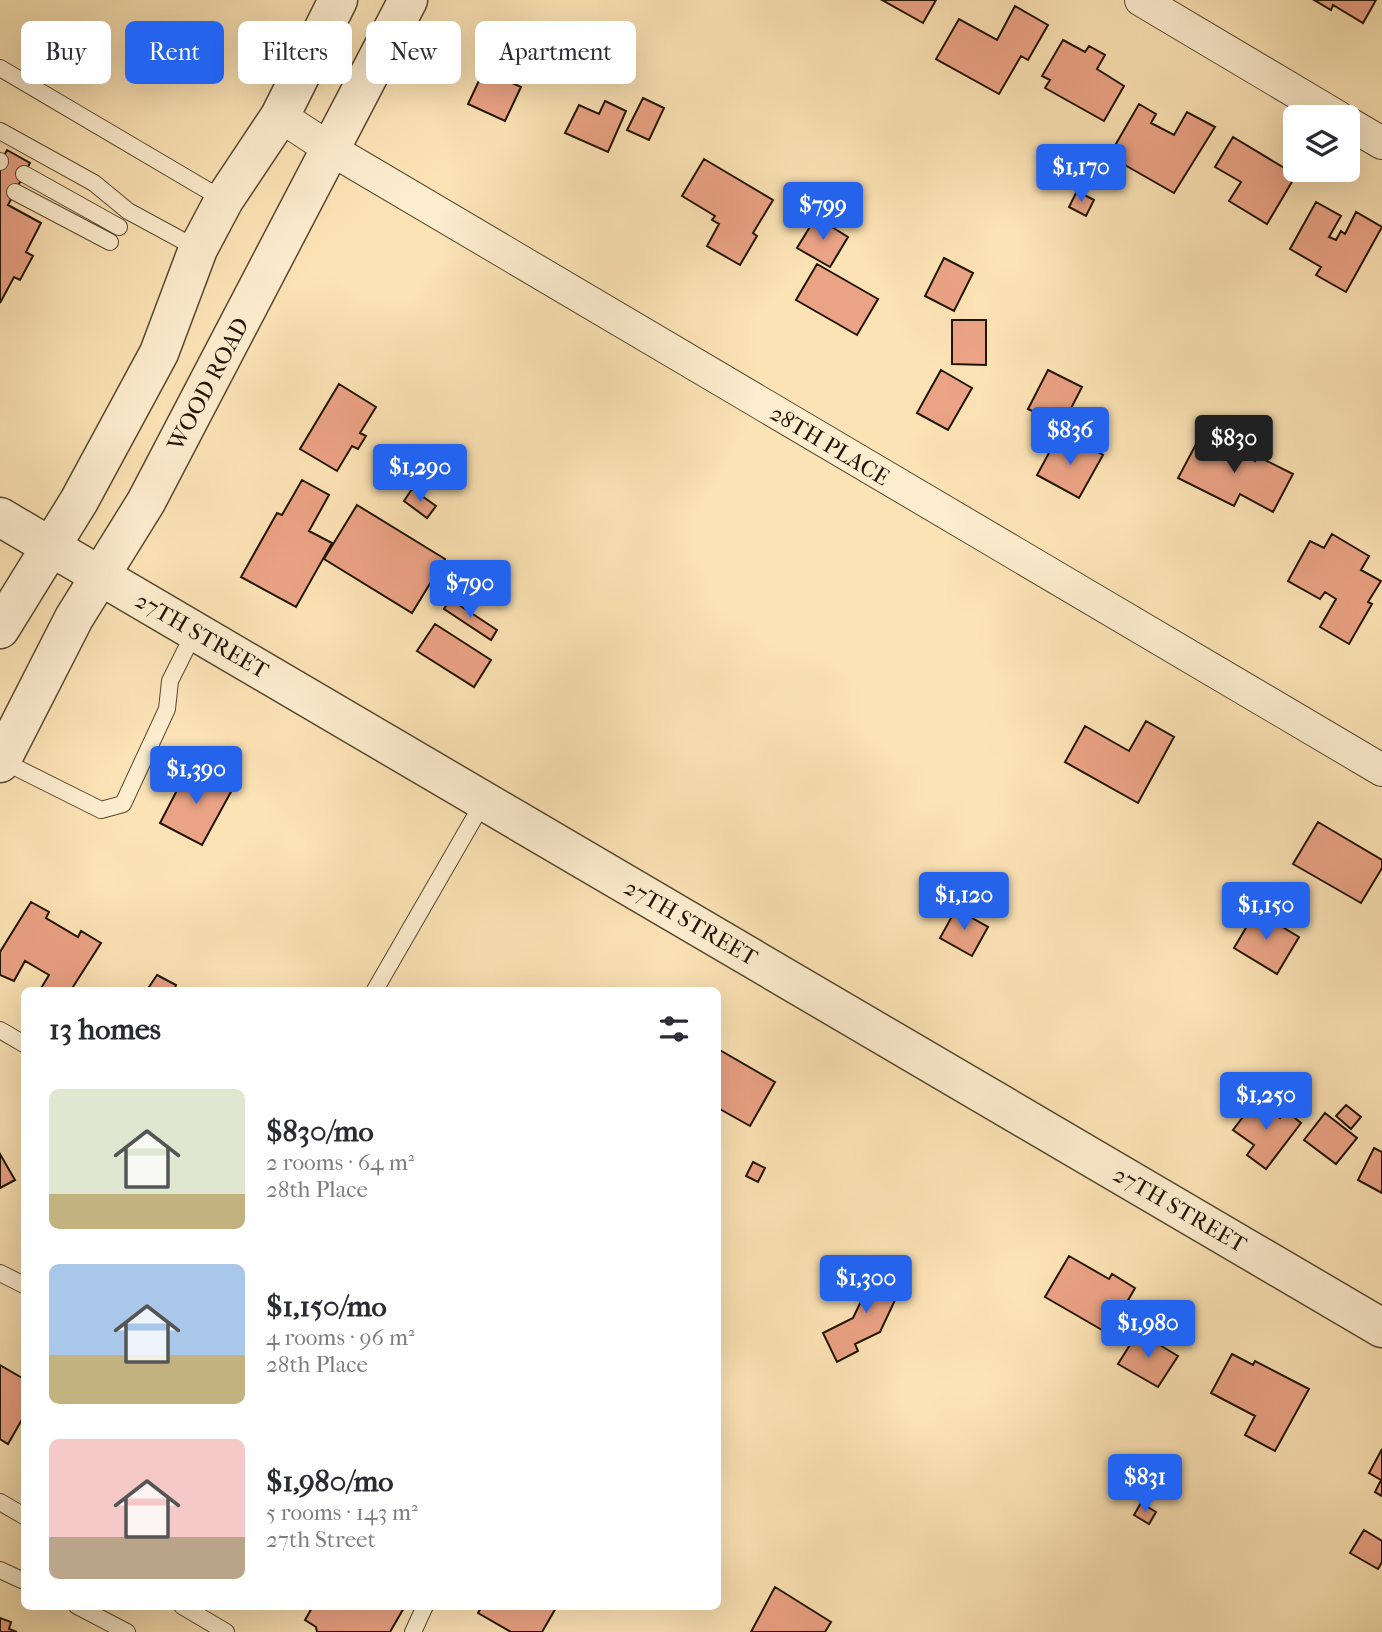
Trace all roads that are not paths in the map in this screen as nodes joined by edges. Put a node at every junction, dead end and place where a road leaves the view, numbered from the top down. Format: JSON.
{"nodes":[{"id":1,"x":338,"y":0,"type":"edge"},
{"id":2,"x":408,"y":0,"type":"edge"},
{"id":3,"x":1141,"y":0,"type":"edge"},
{"id":4,"x":0,"y":68,"type":"edge"},
{"id":5,"x":1318,"y":105,"type":"edge"},
{"id":6,"x":280,"y":116,"type":"junction"},
{"id":7,"x":1360,"y":130,"type":"edge"},
{"id":8,"x":0,"y":131,"type":"edge"},
{"id":9,"x":1382,"y":143,"type":"edge"},
{"id":10,"x":332,"y":150,"type":"junction"},
{"id":11,"x":24,"y":174,"type":"dead end"},
{"id":12,"x":15,"y":192,"type":"dead end"},
{"id":13,"x":224,"y":200,"type":"junction"},
{"id":14,"x":119,"y":227,"type":"dead end"},
{"id":15,"x":110,"y":242,"type":"dead end"},
{"id":16,"x":198,"y":249,"type":"junction"},
{"id":17,"x":0,"y":517,"type":"edge"},
{"id":18,"x":50,"y":546,"type":"junction"},
{"id":19,"x":100,"y":575,"type":"junction"},
{"id":20,"x":0,"y":629,"type":"edge"},
{"id":21,"x":195,"y":630,"type":"junction"},
{"id":22,"x":1,"y":762,"type":"edge"},
{"id":23,"x":1382,"y":770,"type":"edge"},
{"id":24,"x":484,"y":800,"type":"junction"},
{"id":25,"x":377,"y":987,"type":"edge"},
{"id":26,"x":0,"y":1030,"type":"edge"},
{"id":27,"x":21,"y":1042,"type":"edge"},
{"id":28,"x":0,"y":1273,"type":"edge"},
{"id":29,"x":21,"y":1284,"type":"edge"},
{"id":30,"x":1382,"y":1328,"type":"edge"},
{"id":31,"x":0,"y":1502,"type":"edge"},
{"id":32,"x":21,"y":1514,"type":"edge"},
{"id":33,"x":0,"y":1570,"type":"edge"},
{"id":34,"x":21,"y":1580,"type":"edge"},
{"id":35,"x":85,"y":1610,"type":"edge"},
{"id":36,"x":189,"y":1610,"type":"edge"},
{"id":37,"x":423,"y":1610,"type":"edge"},
{"id":38,"x":127,"y":1632,"type":"edge"},
{"id":39,"x":226,"y":1632,"type":"edge"},
{"id":40,"x":413,"y":1632,"type":"edge"}],
"edges":[{"from":1,"to":6,"type":"street"},
{"from":2,"to":10,"type":"street","name":"WOOD ROAD"},
{"from":3,"to":5,"type":"street"},
{"from":4,"to":13,"type":"lane"},
{"from":6,"to":10,"type":"street","name":"28TH PLACE"},
{"from":6,"to":13,"type":"street"},
{"from":7,"to":9,"type":"street"},
{"from":8,"to":16,"type":"lane"},
{"from":10,"to":19,"type":"street","name":"WOOD ROAD"},
{"from":10,"to":23,"type":"street","name":"28TH PLACE"},
{"from":11,"to":14,"type":"lane"},
{"from":12,"to":15,"type":"lane"},
{"from":13,"to":16,"type":"street"},
{"from":16,"to":18,"type":"street"},
{"from":17,"to":18,"type":"street","name":"27TH STREET"},
{"from":18,"to":19,"type":"street","name":"27TH STREET"},
{"from":18,"to":20,"type":"street"},
{"from":19,"to":21,"type":"street","name":"27TH STREET"},
{"from":19,"to":22,"type":"street","name":"WOOD ROAD"},
{"from":21,"to":22,"type":"lane"},
{"from":21,"to":24,"type":"street","name":"27TH STREET"},
{"from":24,"to":25,"type":"lane"},
{"from":24,"to":30,"type":"street","name":"27TH STREET"},
{"from":26,"to":27,"type":"lane"},
{"from":28,"to":29,"type":"lane"},
{"from":31,"to":32,"type":"lane"},
{"from":33,"to":34,"type":"lane"},
{"from":35,"to":38,"type":"lane"},
{"from":36,"to":39,"type":"lane"},
{"from":37,"to":40,"type":"lane"}]}
